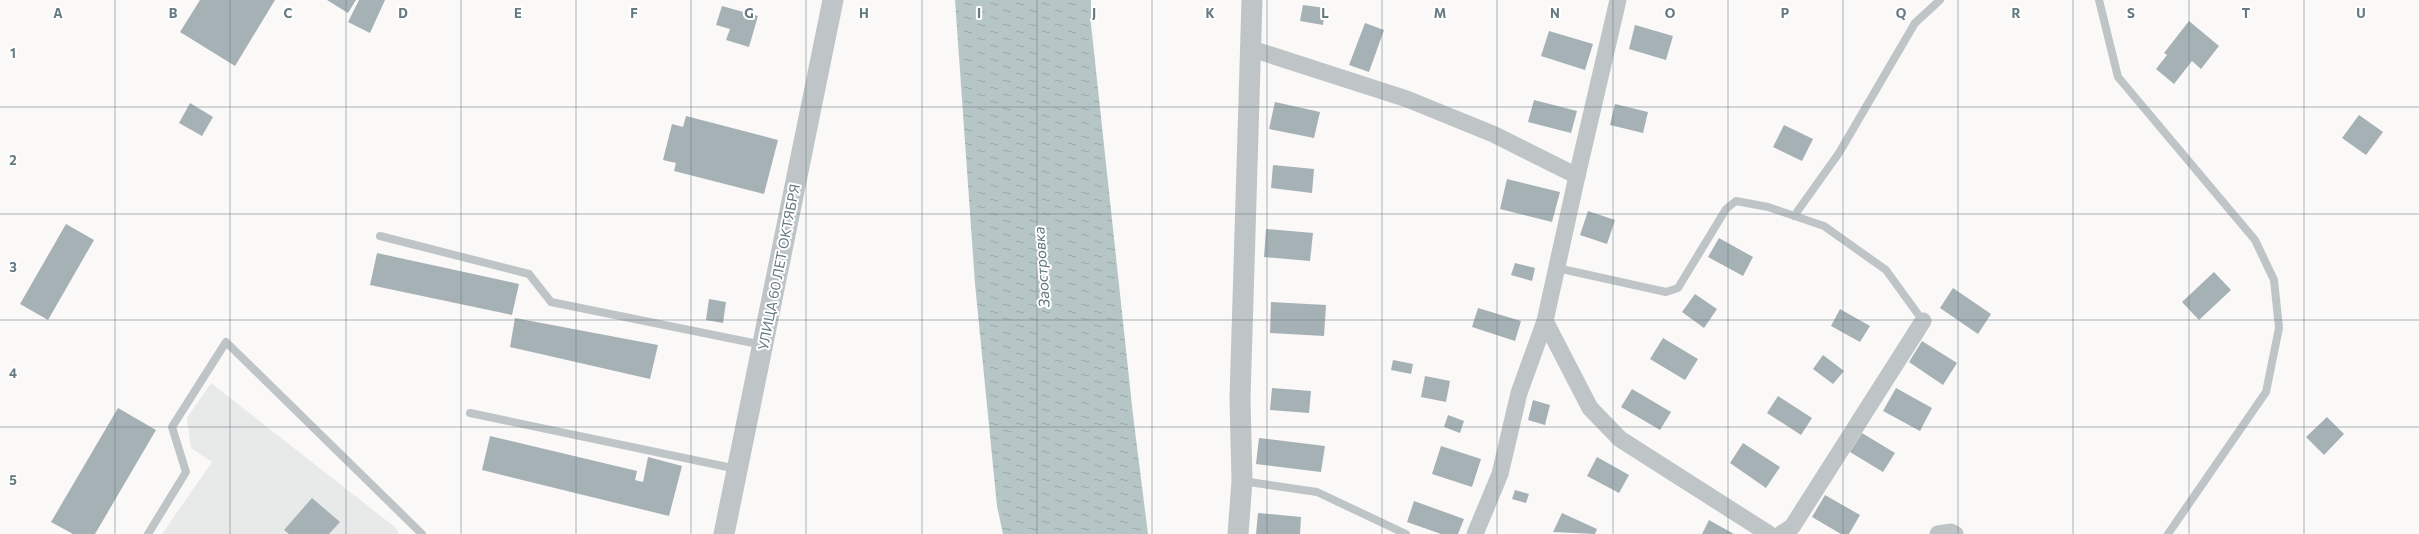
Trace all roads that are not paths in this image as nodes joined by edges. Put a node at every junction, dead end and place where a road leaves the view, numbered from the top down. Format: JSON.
{"nodes":[{"id":1,"x":833,"y":0,"type":"edge"},
{"id":2,"x":1252,"y":0,"type":"edge"},
{"id":3,"x":1618,"y":0,"type":"edge"},
{"id":4,"x":1940,"y":0,"type":"edge"},
{"id":5,"x":2099,"y":0,"type":"edge"},
{"id":6,"x":1249,"y":48,"type":"junction"},
{"id":7,"x":1577,"y":176,"type":"junction"},
{"id":8,"x":1794,"y":216,"type":"junction"},
{"id":9,"x":380,"y":236,"type":"dead end"},
{"id":10,"x":1557,"y":268,"type":"junction"},
{"id":11,"x":1545,"y":321,"type":"junction"},
{"id":12,"x":1923,"y":321,"type":"joint"},
{"id":13,"x":764,"y":345,"type":"junction"},
{"id":14,"x":470,"y":413,"type":"dead end"},
{"id":15,"x":738,"y":469,"type":"junction"},
{"id":16,"x":1242,"y":481,"type":"junction"},
{"id":17,"x":148,"y":534,"type":"edge"},
{"id":18,"x":422,"y":534,"type":"edge"},
{"id":19,"x":724,"y":534,"type":"edge"},
{"id":20,"x":1238,"y":534,"type":"edge"},
{"id":21,"x":1406,"y":534,"type":"edge"},
{"id":22,"x":1475,"y":534,"type":"edge"},
{"id":23,"x":1769,"y":534,"type":"edge"},
{"id":24,"x":1781,"y":534,"type":"edge"},
{"id":25,"x":1938,"y":534,"type":"edge"},
{"id":26,"x":1956,"y":534,"type":"edge"},
{"id":27,"x":2168,"y":534,"type":"edge"}],
"edges":[{"from":1,"to":13,"type":"street","name":"УЛИЦА 60 ЛЕТ ОКТЯБРЯ"},
{"from":2,"to":6,"type":"street"},
{"from":3,"to":7,"type":"street"},
{"from":4,"to":8,"type":"lane"},
{"from":5,"to":27,"type":"lane"},
{"from":6,"to":7,"type":"street"},
{"from":6,"to":16,"type":"street"},
{"from":7,"to":10,"type":"street"},
{"from":8,"to":10,"type":"lane"},
{"from":8,"to":12,"type":"lane"},
{"from":9,"to":13,"type":"lane"},
{"from":10,"to":11,"type":"street"},
{"from":11,"to":22,"type":"street"},
{"from":11,"to":23,"type":"street"},
{"from":12,"to":24,"type":"street"},
{"from":13,"to":15,"type":"street","name":"УЛИЦА 60 ЛЕТ ОКТЯБРЯ"},
{"from":14,"to":15,"type":"lane"},
{"from":15,"to":19,"type":"street","name":"УЛИЦА 60 ЛЕТ ОКТЯБРЯ"},
{"from":16,"to":20,"type":"street"},
{"from":16,"to":21,"type":"lane"},
{"from":17,"to":18,"type":"lane"},
{"from":25,"to":26,"type":"street"}]}
